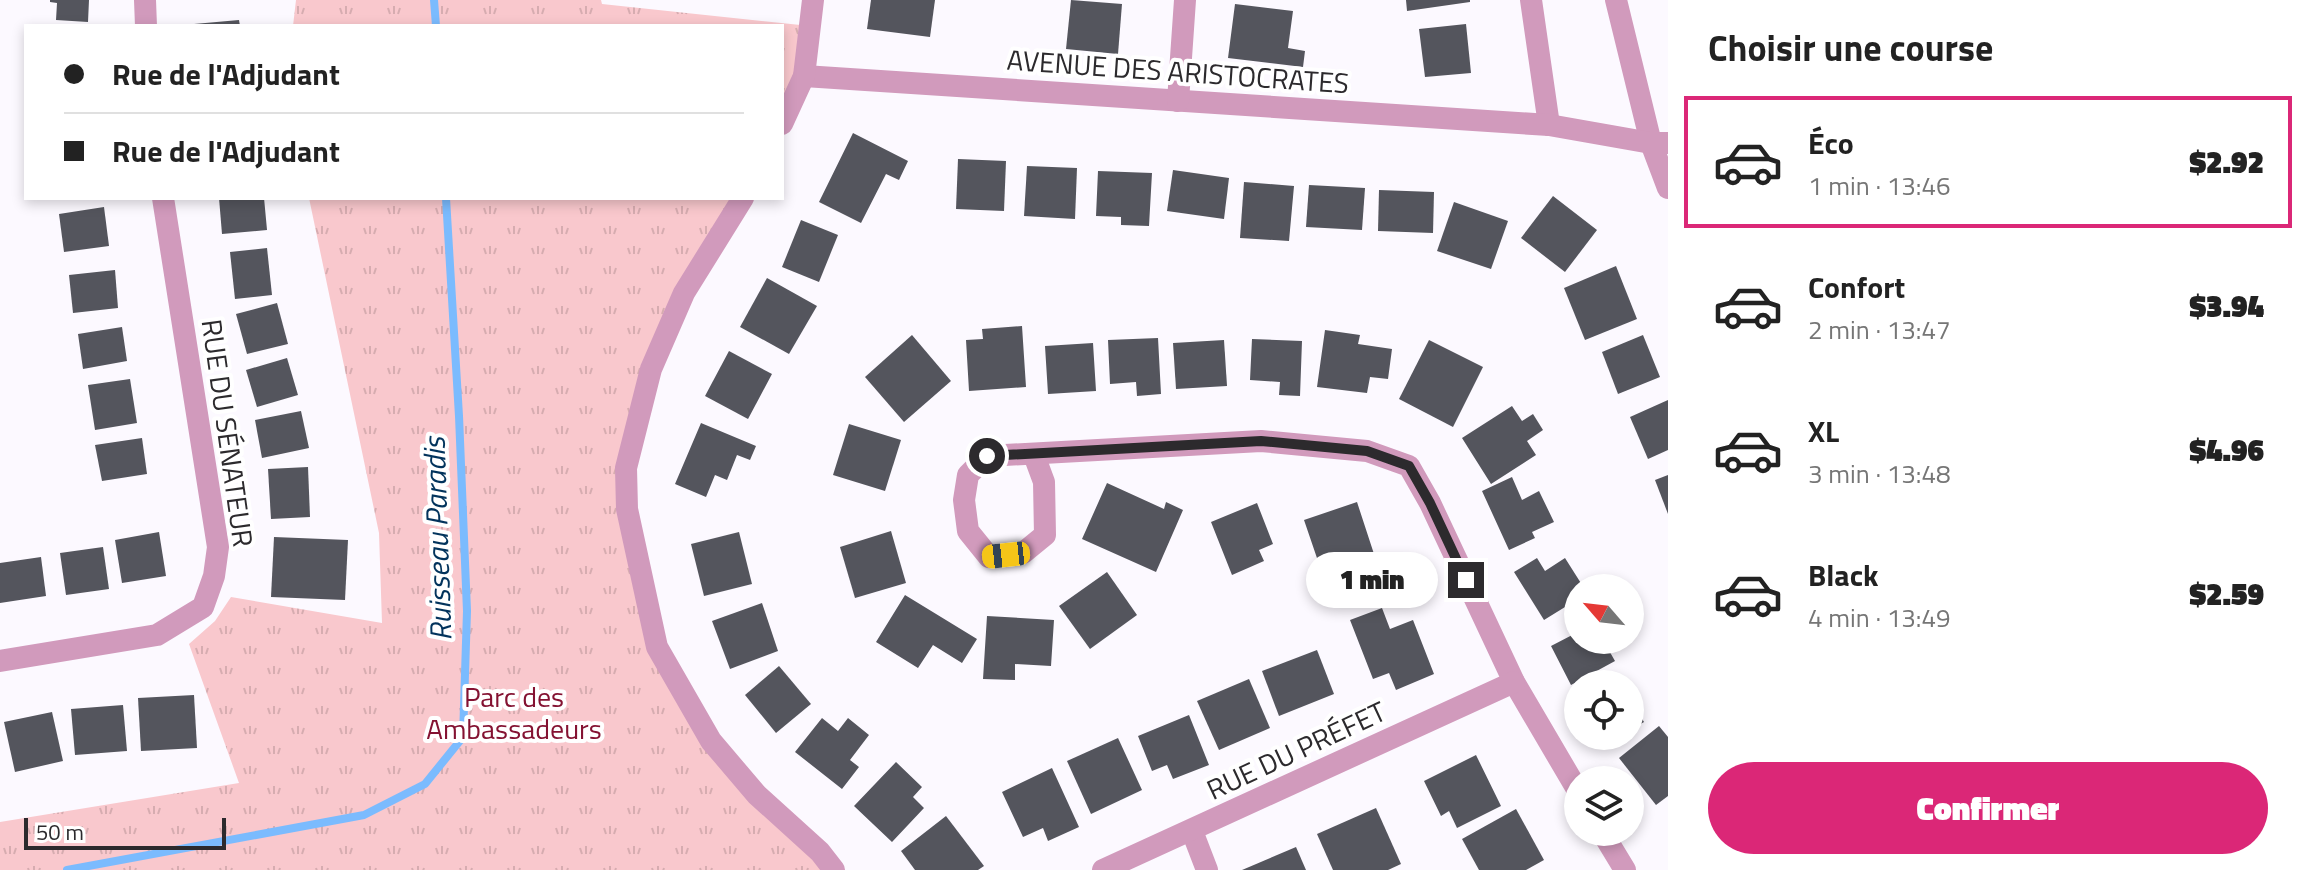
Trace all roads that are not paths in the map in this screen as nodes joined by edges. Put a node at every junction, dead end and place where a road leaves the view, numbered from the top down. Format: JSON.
{"nodes":[{"id":1,"x":145,"y":0,"type":"edge"},
{"id":2,"x":813,"y":0,"type":"edge"},
{"id":3,"x":1185,"y":0,"type":"edge"},
{"id":4,"x":1531,"y":0,"type":"edge"},
{"id":5,"x":1616,"y":0,"type":"edge"},
{"id":6,"x":146,"y":24,"type":"edge"},
{"id":7,"x":804,"y":76,"type":"junction"},
{"id":8,"x":1178,"y":101,"type":"junction"},
{"id":9,"x":784,"y":120,"type":"edge"},
{"id":10,"x":1549,"y":125,"type":"junction"},
{"id":11,"x":1660,"y":143,"type":"edge"},
{"id":12,"x":1668,"y":188,"type":"edge"},
{"id":13,"x":163,"y":200,"type":"edge"},
{"id":14,"x":742,"y":200,"type":"edge"},
{"id":15,"x":1034,"y":455,"type":"junction"},
{"id":16,"x":0,"y":661,"type":"edge"},
{"id":17,"x":1514,"y":682,"type":"junction"},
{"id":18,"x":1564,"y":767,"type":"edge"},
{"id":19,"x":1192,"y":831,"type":"junction"},
{"id":20,"x":1610,"y":846,"type":"edge"},
{"id":21,"x":834,"y":870,"type":"edge"},
{"id":22,"x":1103,"y":870,"type":"edge"},
{"id":23,"x":1207,"y":870,"type":"edge"},
{"id":24,"x":1625,"y":870,"type":"edge"}],
"edges":[{"from":1,"to":6,"type":"street"},
{"from":2,"to":7,"type":"street"},
{"from":3,"to":8,"type":"street"},
{"from":4,"to":10,"type":"street"},
{"from":5,"to":11,"type":"street"},
{"from":7,"to":8,"type":"street","name":"AVENUE DES ARISTOCRATES"},
{"from":7,"to":9,"type":"street"},
{"from":8,"to":10,"type":"street","name":"AVENUE DES ARISTOCRATES"},
{"from":10,"to":11,"type":"street","name":"AVENUE DES ARISTOCRATES"},
{"from":11,"to":12,"type":"street"},
{"from":13,"to":16,"type":"street","name":"RUE DU SÉNATEUR"},
{"from":14,"to":21,"type":"street"},
{"from":15,"to":15,"type":"street"},
{"from":15,"to":17,"type":"street"},
{"from":17,"to":18,"type":"street"},
{"from":17,"to":19,"type":"street","name":"RUE DU PRÉFET"},
{"from":19,"to":22,"type":"street","name":"RUE DU PRÉFET"},
{"from":19,"to":23,"type":"street"},
{"from":20,"to":24,"type":"street"}]}
